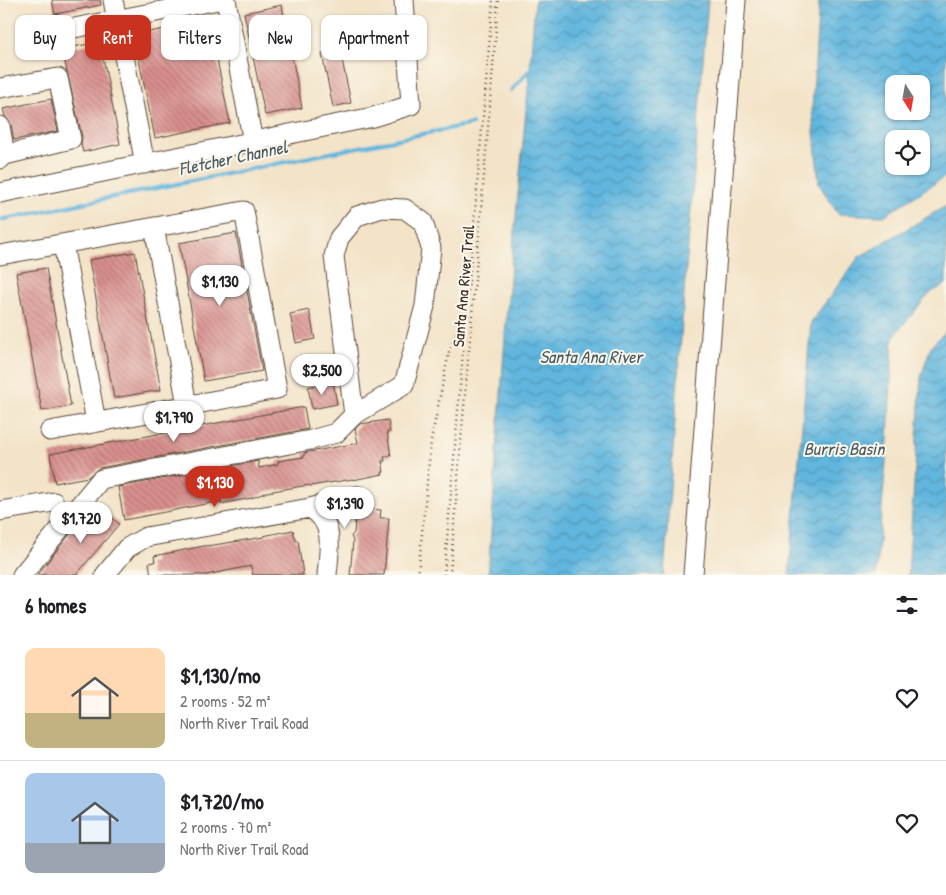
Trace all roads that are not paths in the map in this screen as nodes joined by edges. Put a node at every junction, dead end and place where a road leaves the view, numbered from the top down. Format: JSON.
{"nodes":[{"id":1,"x":113,"y":0,"type":"edge"},
{"id":2,"x":218,"y":0,"type":"edge"},
{"id":3,"x":226,"y":0,"type":"edge"},
{"id":4,"x":404,"y":0,"type":"edge"},
{"id":5,"x":736,"y":0,"type":"edge"},
{"id":6,"x":115,"y":15,"type":"edge"},
{"id":7,"x":137,"y":15,"type":"edge"},
{"id":8,"x":124,"y":60,"type":"edge"},
{"id":9,"x":0,"y":88,"type":"edge"},
{"id":10,"x":0,"y":126,"type":"edge"},
{"id":11,"x":253,"y":142,"type":"junction"},
{"id":12,"x":2,"y":157,"type":"edge"},
{"id":13,"x":145,"y":164,"type":"junction"},
{"id":14,"x":0,"y":193,"type":"edge"},
{"id":15,"x":154,"y":227,"type":"junction"},
{"id":16,"x":62,"y":244,"type":"junction"},
{"id":17,"x":0,"y":256,"type":"edge"},
{"id":18,"x":187,"y":406,"type":"junction"},
{"id":19,"x":354,"y":415,"type":"junction"},
{"id":20,"x":96,"y":422,"type":"junction"},
{"id":21,"x":50,"y":431,"type":"dead end"},
{"id":22,"x":358,"y":496,"type":"dead end"},
{"id":23,"x":54,"y":502,"type":"dead end"},
{"id":24,"x":310,"y":508,"type":"junction"},
{"id":25,"x":0,"y":510,"type":"edge"},
{"id":26,"x":22,"y":575,"type":"edge"},
{"id":27,"x":105,"y":575,"type":"edge"},
{"id":28,"x":327,"y":575,"type":"edge"},
{"id":29,"x":693,"y":575,"type":"edge"}],
"edges":[{"from":1,"to":6,"type":"street"},
{"from":2,"to":7,"type":"street"},
{"from":3,"to":11,"type":"street"},
{"from":4,"to":11,"type":"street"},
{"from":5,"to":29,"type":"street"},
{"from":8,"to":13,"type":"street"},
{"from":9,"to":12,"type":"street"},
{"from":10,"to":12,"type":"street"},
{"from":11,"to":13,"type":"street"},
{"from":13,"to":14,"type":"street"},
{"from":15,"to":16,"type":"street"},
{"from":15,"to":18,"type":"street"},
{"from":15,"to":18,"type":"street"},
{"from":16,"to":17,"type":"street"},
{"from":16,"to":20,"type":"street"},
{"from":18,"to":20,"type":"street"},
{"from":19,"to":19,"type":"street"},
{"from":19,"to":26,"type":"street"},
{"from":20,"to":21,"type":"street"},
{"from":22,"to":24,"type":"street"},
{"from":23,"to":25,"type":"street"},
{"from":24,"to":27,"type":"street"},
{"from":24,"to":28,"type":"street"}]}
